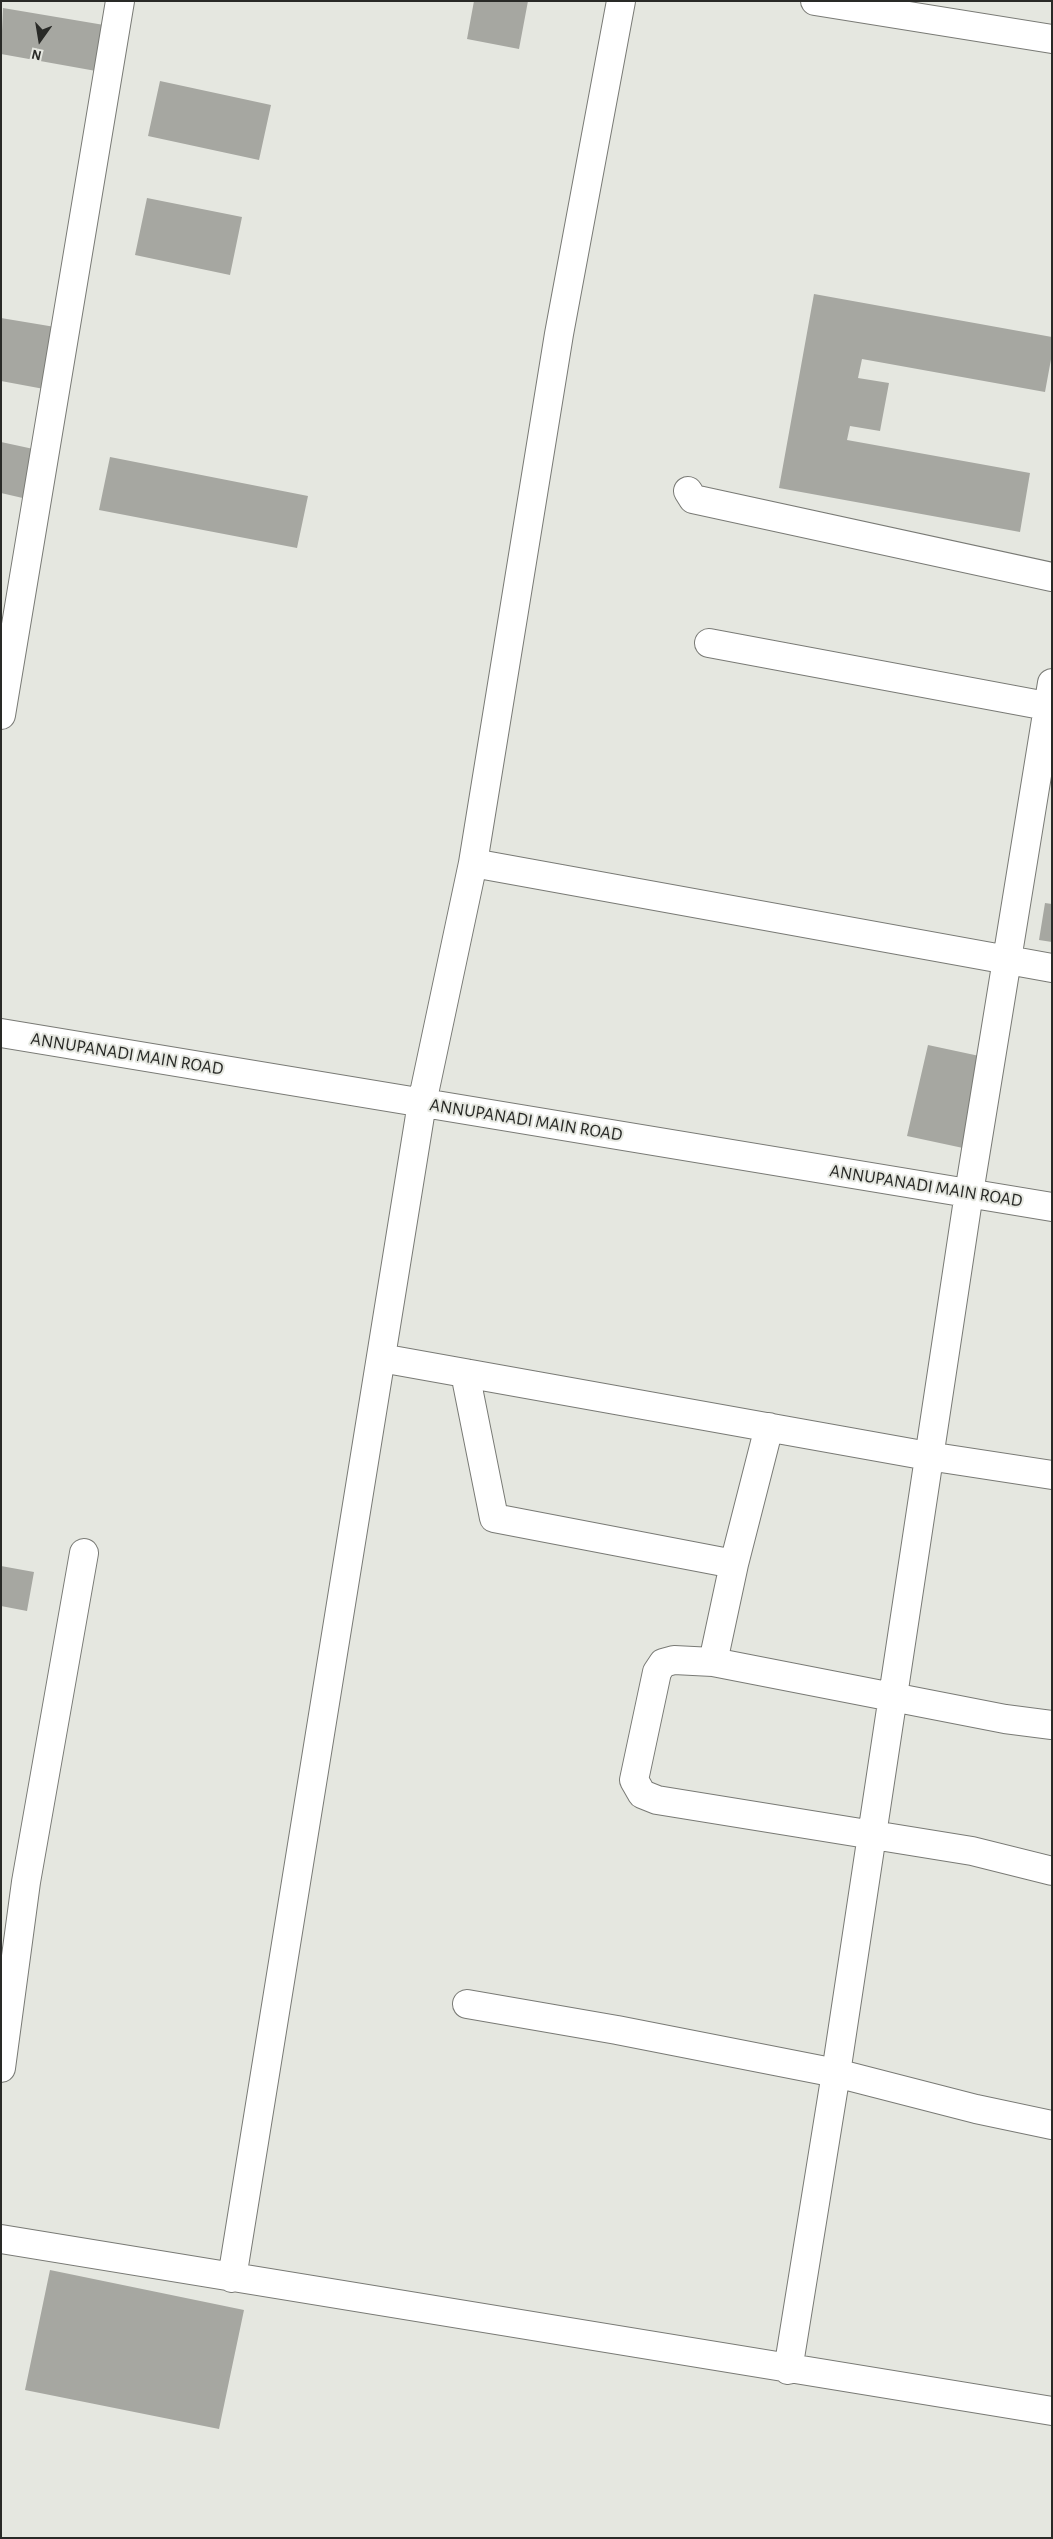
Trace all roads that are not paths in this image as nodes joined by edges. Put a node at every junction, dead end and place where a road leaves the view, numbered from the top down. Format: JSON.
{"nodes":[{"id":1,"x":120,"y":1,"type":"edge"},
{"id":2,"x":621,"y":1,"type":"edge"},
{"id":3,"x":815,"y":1,"type":"edge"},
{"id":4,"x":1052,"y":39,"type":"edge"},
{"id":5,"x":688,"y":491,"type":"dead end"},
{"id":6,"x":1052,"y":577,"type":"edge"},
{"id":7,"x":709,"y":643,"type":"dead end"},
{"id":8,"x":1050,"y":699,"type":"edge"},
{"id":9,"x":1,"y":715,"type":"edge"},
{"id":10,"x":473,"y":863,"type":"junction"},
{"id":11,"x":1007,"y":961,"type":"junction"},
{"id":12,"x":1052,"y":968,"type":"edge"},
{"id":13,"x":1,"y":1033,"type":"edge"},
{"id":14,"x":422,"y":1103,"type":"junction"},
{"id":15,"x":969,"y":1193,"type":"junction"},
{"id":16,"x":1052,"y":1207,"type":"edge"},
{"id":17,"x":381,"y":1358,"type":"junction"},
{"id":18,"x":465,"y":1373,"type":"junction"},
{"id":19,"x":769,"y":1427,"type":"junction"},
{"id":20,"x":928,"y":1456,"type":"junction"},
{"id":21,"x":1052,"y":1475,"type":"edge"},
{"id":22,"x":84,"y":1553,"type":"dead end"},
{"id":23,"x":734,"y":1564,"type":"junction"},
{"id":24,"x":713,"y":1662,"type":"junction"},
{"id":25,"x":891,"y":1696,"type":"junction"},
{"id":26,"x":1052,"y":1724,"type":"edge"},
{"id":27,"x":870,"y":1835,"type":"junction"},
{"id":28,"x":1052,"y":1871,"type":"edge"},
{"id":29,"x":467,"y":2004,"type":"dead end"},
{"id":30,"x":1,"y":2068,"type":"edge"},
{"id":31,"x":836,"y":2073,"type":"junction"},
{"id":32,"x":1052,"y":2125,"type":"edge"},
{"id":33,"x":1,"y":2239,"type":"edge"},
{"id":34,"x":232,"y":2278,"type":"junction"},
{"id":35,"x":788,"y":2370,"type":"junction"},
{"id":36,"x":1052,"y":2411,"type":"edge"}],
"edges":[{"from":1,"to":9,"type":"street"},
{"from":2,"to":10,"type":"street"},
{"from":3,"to":4,"type":"street"},
{"from":5,"to":6,"type":"street"},
{"from":7,"to":8,"type":"street"},
{"from":8,"to":11,"type":"street"},
{"from":10,"to":11,"type":"street"},
{"from":10,"to":14,"type":"street"},
{"from":11,"to":12,"type":"street"},
{"from":11,"to":15,"type":"street"},
{"from":13,"to":14,"type":"street","name":"ANNUPANADI MAIN ROAD"},
{"from":14,"to":15,"type":"street","name":"ANNUPANADI MAIN ROAD"},
{"from":14,"to":17,"type":"street"},
{"from":15,"to":16,"type":"street","name":"ANNUPANADI MAIN ROAD"},
{"from":15,"to":20,"type":"street"},
{"from":17,"to":18,"type":"street"},
{"from":17,"to":34,"type":"street"},
{"from":18,"to":19,"type":"street"},
{"from":18,"to":23,"type":"street"},
{"from":19,"to":20,"type":"street"},
{"from":19,"to":23,"type":"street"},
{"from":20,"to":21,"type":"street"},
{"from":20,"to":25,"type":"street"},
{"from":22,"to":30,"type":"street"},
{"from":23,"to":24,"type":"street"},
{"from":24,"to":25,"type":"street"},
{"from":24,"to":27,"type":"street"},
{"from":25,"to":26,"type":"street"},
{"from":25,"to":27,"type":"street"},
{"from":27,"to":28,"type":"street"},
{"from":27,"to":31,"type":"street"},
{"from":29,"to":31,"type":"street"},
{"from":31,"to":32,"type":"street"},
{"from":31,"to":35,"type":"street"},
{"from":33,"to":34,"type":"street"},
{"from":34,"to":35,"type":"street"},
{"from":35,"to":36,"type":"street"}]}
